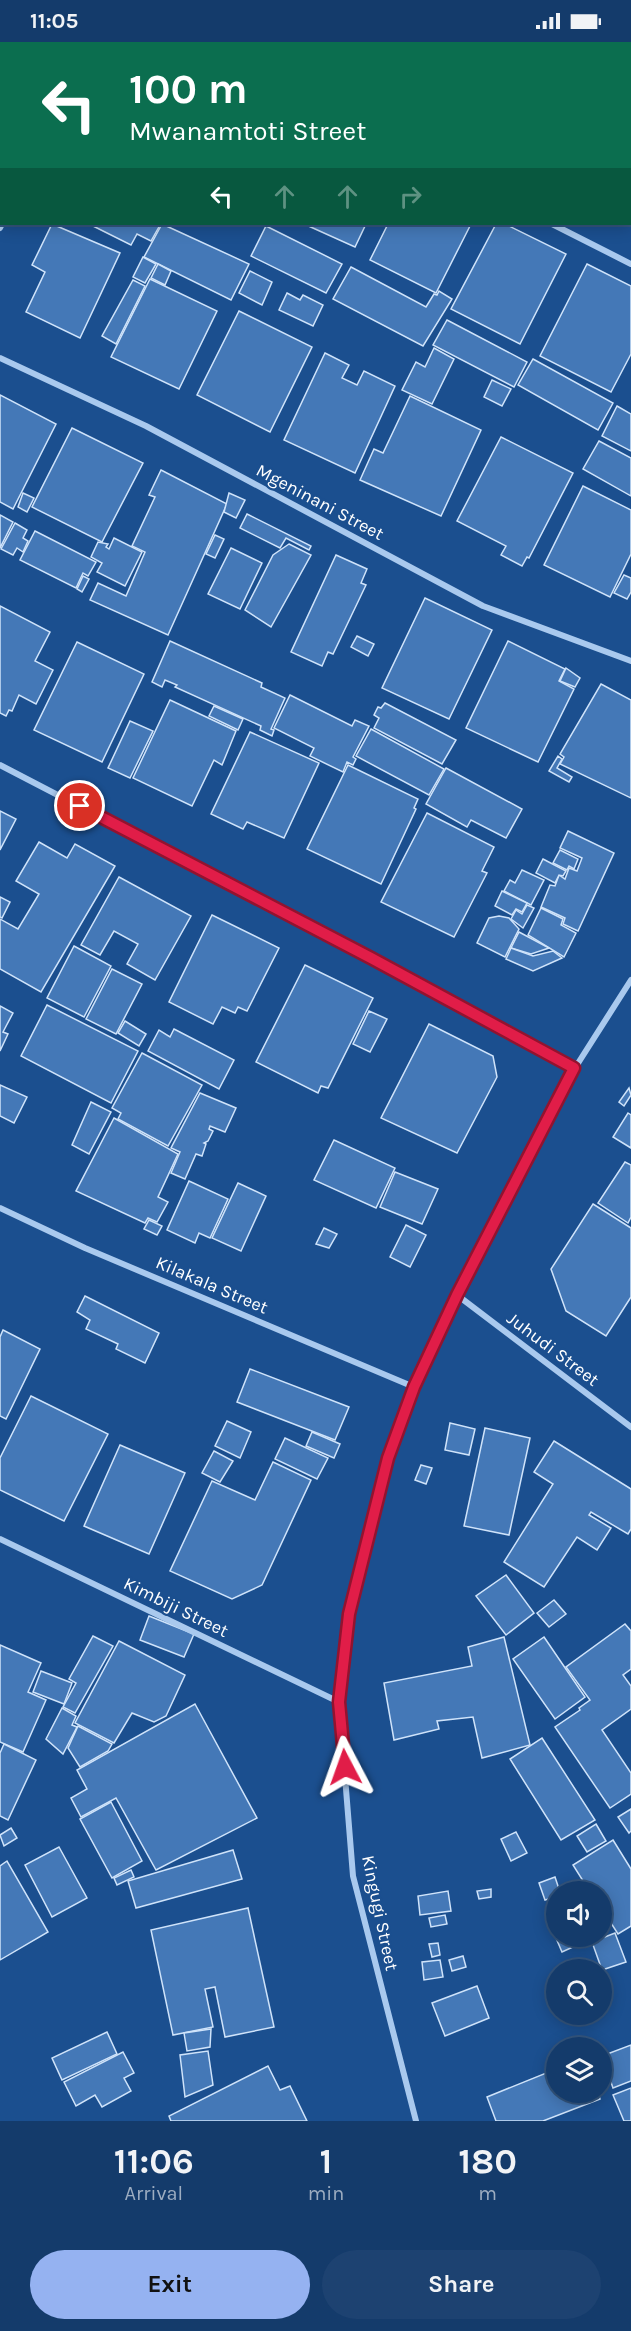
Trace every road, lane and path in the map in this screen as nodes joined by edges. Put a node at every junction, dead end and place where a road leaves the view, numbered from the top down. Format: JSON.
{"nodes":[{"id":1,"x":554,"y":225,"type":"edge"},
{"id":2,"x":631,"y":264,"type":"edge"},
{"id":3,"x":0,"y":358,"type":"edge"},
{"id":4,"x":631,"y":661,"type":"edge"},
{"id":5,"x":0,"y":765,"type":"edge"},
{"id":6,"x":631,"y":980,"type":"edge"},
{"id":7,"x":574,"y":1068,"type":"junction"},
{"id":8,"x":0,"y":1208,"type":"edge"},
{"id":9,"x":457,"y":1295,"type":"junction"},
{"id":10,"x":414,"y":1387,"type":"junction"},
{"id":11,"x":631,"y":1427,"type":"edge"},
{"id":12,"x":0,"y":1539,"type":"edge"},
{"id":13,"x":339,"y":1702,"type":"junction"},
{"id":14,"x":416,"y":2121,"type":"edge"}],
"edges":[{"from":1,"to":2,"type":"street"},
{"from":3,"to":4,"type":"street","name":"Mgeninani Street"},
{"from":5,"to":7,"type":"street"},
{"from":6,"to":7,"type":"street","name":"Kingugi Street"},
{"from":7,"to":9,"type":"street","name":"Kingugi Street"},
{"from":8,"to":10,"type":"street","name":"Kilakala Street"},
{"from":9,"to":10,"type":"street","name":"Kingugi Street"},
{"from":9,"to":11,"type":"street","name":"Juhudi Street"},
{"from":10,"to":13,"type":"street","name":"Kingugi Street"},
{"from":12,"to":13,"type":"street","name":"Kimbiji Street"},
{"from":13,"to":14,"type":"street","name":"Kingugi Street"}]}
